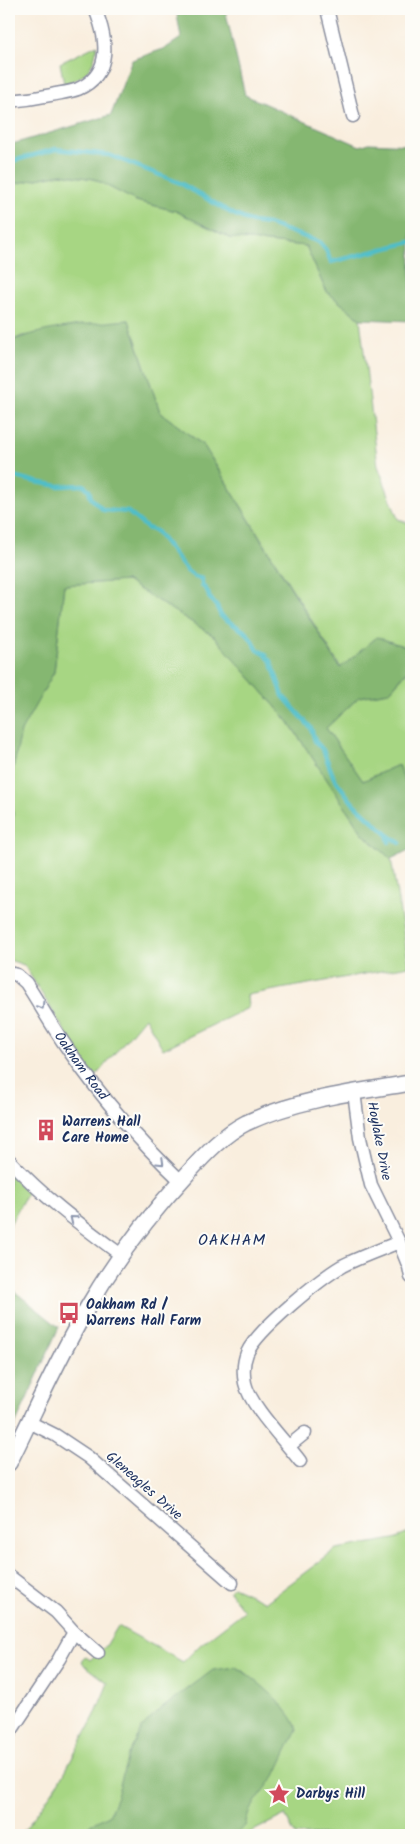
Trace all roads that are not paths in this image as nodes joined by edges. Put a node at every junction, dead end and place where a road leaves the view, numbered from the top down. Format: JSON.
{"nodes":[{"id":1,"x":95,"y":9,"type":"edge"},
{"id":2,"x":327,"y":9,"type":"edge"},
{"id":3,"x":9,"y":101,"type":"edge"},
{"id":4,"x":353,"y":116,"type":"dead end"},
{"id":5,"x":9,"y":972,"type":"edge"},
{"id":6,"x":411,"y":1083,"type":"edge"},
{"id":7,"x":354,"y":1092,"type":"junction"},
{"id":8,"x":9,"y":1160,"type":"edge"},
{"id":9,"x":180,"y":1180,"type":"junction"},
{"id":10,"x":399,"y":1242,"type":"junction"},
{"id":11,"x":121,"y":1255,"type":"junction"},
{"id":12,"x":411,"y":1278,"type":"edge"},
{"id":13,"x":29,"y":1422,"type":"junction"},
{"id":14,"x":305,"y":1433,"type":"dead end"},
{"id":15,"x":289,"y":1446,"type":"junction"},
{"id":16,"x":300,"y":1461,"type":"dead end"},
{"id":17,"x":9,"y":1463,"type":"edge"},
{"id":18,"x":9,"y":1576,"type":"edge"},
{"id":19,"x":232,"y":1583,"type":"dead end"},
{"id":20,"x":74,"y":1632,"type":"junction"},
{"id":21,"x":98,"y":1653,"type":"dead end"},
{"id":22,"x":9,"y":1734,"type":"edge"}],
"edges":[{"from":1,"to":3,"type":"street"},
{"from":2,"to":4,"type":"street"},
{"from":5,"to":9,"type":"street","name":"Oakham Road","one_way":true},
{"from":6,"to":7,"type":"street"},
{"from":7,"to":9,"type":"street"},
{"from":7,"to":10,"type":"street","name":"Hoylake Drive"},
{"from":11,"to":8,"type":"street","one_way":true},
{"from":9,"to":11,"type":"street"},
{"from":10,"to":12,"type":"street","name":"Hoylake Drive"},
{"from":10,"to":15,"type":"street"},
{"from":11,"to":13,"type":"street"},
{"from":13,"to":17,"type":"street"},
{"from":13,"to":19,"type":"street","name":"Gleneagles Drive"},
{"from":14,"to":15,"type":"street"},
{"from":15,"to":16,"type":"street"},
{"from":18,"to":20,"type":"street"},
{"from":20,"to":21,"type":"street"},
{"from":20,"to":22,"type":"street"}]}
